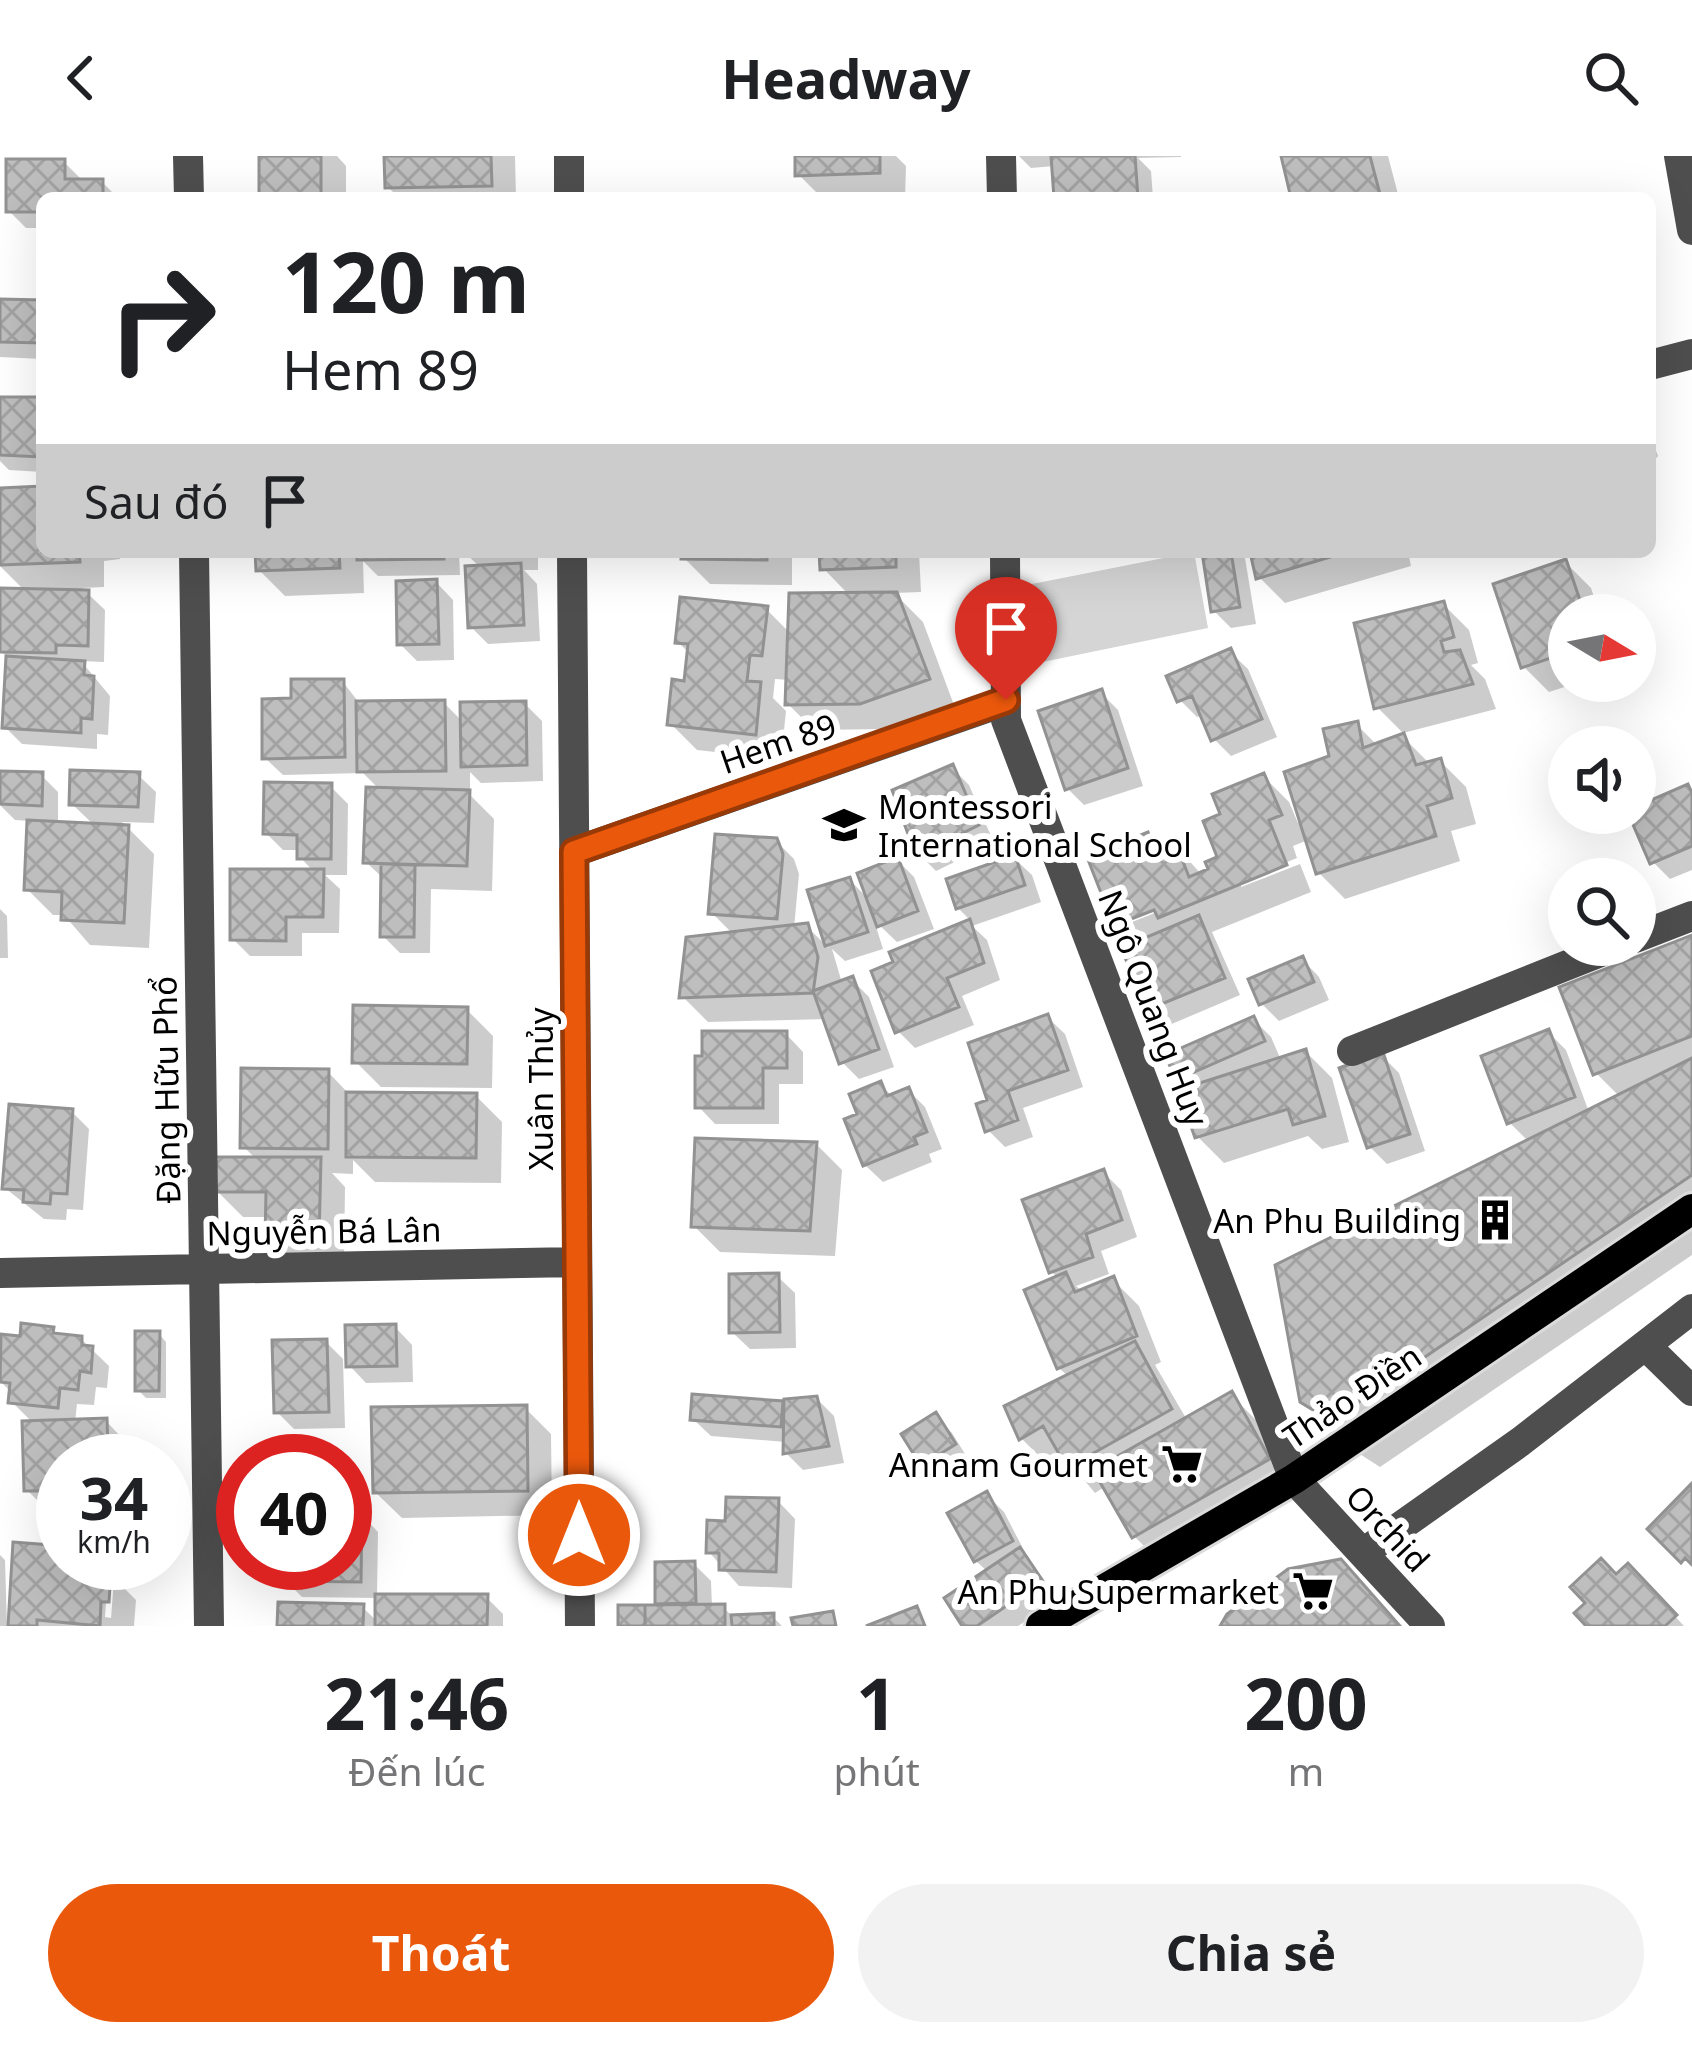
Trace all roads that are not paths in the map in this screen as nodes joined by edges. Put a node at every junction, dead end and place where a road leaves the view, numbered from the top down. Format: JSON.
{"nodes":[{"id":1,"x":188,"y":156,"type":"edge"},
{"id":2,"x":569,"y":156,"type":"edge"},
{"id":3,"x":1001,"y":156,"type":"edge"},
{"id":4,"x":1679,"y":156,"type":"edge"},
{"id":5,"x":189,"y":192,"type":"edge"},
{"id":6,"x":569,"y":192,"type":"edge"},
{"id":7,"x":1002,"y":192,"type":"edge"},
{"id":8,"x":1692,"y":230,"type":"edge"},
{"id":9,"x":1692,"y":354,"type":"edge"},
{"id":10,"x":1656,"y":363,"type":"edge"},
{"id":11,"x":194,"y":558,"type":"edge"},
{"id":12,"x":572,"y":558,"type":"edge"},
{"id":13,"x":1005,"y":558,"type":"edge"},
{"id":14,"x":1006,"y":700,"type":"junction"},
{"id":15,"x":574,"y":852,"type":"junction"},
{"id":16,"x":1692,"y":916,"type":"edge"},
{"id":17,"x":1656,"y":930,"type":"edge"},
{"id":18,"x":1565,"y":966,"type":"edge"},
{"id":19,"x":1352,"y":1051,"type":"dead end"},
{"id":20,"x":1692,"y":1209,"type":"edge"},
{"id":21,"x":577,"y":1262,"type":"junction"},
{"id":22,"x":204,"y":1269,"type":"junction"},
{"id":23,"x":0,"y":1273,"type":"edge"},
{"id":24,"x":1692,"y":1309,"type":"edge"},
{"id":25,"x":1646,"y":1346,"type":"junction"},
{"id":26,"x":1692,"y":1391,"type":"edge"},
{"id":27,"x":1294,"y":1479,"type":"junction"},
{"id":28,"x":1363,"y":1553,"type":"junction"},
{"id":29,"x":209,"y":1626,"type":"edge"},
{"id":30,"x":580,"y":1626,"type":"edge"},
{"id":31,"x":1041,"y":1626,"type":"edge"},
{"id":32,"x":1430,"y":1626,"type":"edge"}],
"edges":[{"from":1,"to":5,"type":"street"},
{"from":2,"to":6,"type":"street"},
{"from":3,"to":7,"type":"street"},
{"from":4,"to":8,"type":"street"},
{"from":9,"to":10,"type":"street"},
{"from":11,"to":22,"type":"street","name":"Đặng Hữu Phổ"},
{"from":12,"to":15,"type":"street","name":"Xuân Thủy"},
{"from":13,"to":14,"type":"street","name":"Ngô Quang Huy"},
{"from":14,"to":15,"type":"street","name":"Hem 89"},
{"from":14,"to":27,"type":"street","name":"Ngô Quang Huy"},
{"from":15,"to":21,"type":"street","name":"Xuân Thủy"},
{"from":16,"to":17,"type":"street"},
{"from":18,"to":19,"type":"street"},
{"from":20,"to":27,"type":"main road","name":"Thảo Điền"},
{"from":21,"to":22,"type":"street","name":"Nguyễn Bá Lân"},
{"from":21,"to":30,"type":"street","name":"Xuân Thủy"},
{"from":22,"to":23,"type":"street","name":"Nguyễn Bá Lân"},
{"from":22,"to":29,"type":"street","name":"Đặng Hữu Phổ"},
{"from":24,"to":25,"type":"street"},
{"from":25,"to":26,"type":"street"},
{"from":25,"to":28,"type":"street"},
{"from":27,"to":28,"type":"street","name":"Orchid"},
{"from":27,"to":31,"type":"main road","name":"Thảo Điền"},
{"from":28,"to":32,"type":"street","name":"Orchid"}]}
